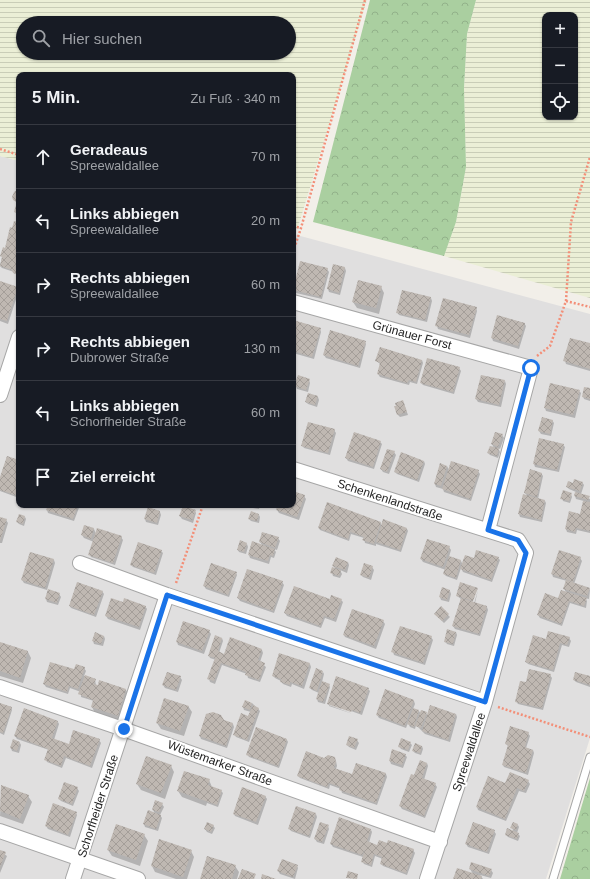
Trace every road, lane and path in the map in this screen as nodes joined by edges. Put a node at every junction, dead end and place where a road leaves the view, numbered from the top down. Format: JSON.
{"nodes":[{"id":1,"x":365,"y":0,"type":"edge"},
{"id":2,"x":0,"y":149,"type":"edge"},
{"id":3,"x":16,"y":153,"type":"edge"},
{"id":4,"x":590,"y":157,"type":"edge"},
{"id":5,"x":296,"y":227,"type":"edge"},
{"id":6,"x":301,"y":228,"type":"junction"},
{"id":7,"x":296,"y":243,"type":"edge"},
{"id":8,"x":566,"y":301,"type":"junction"},
{"id":9,"x":296,"y":303,"type":"edge"},
{"id":10,"x":590,"y":307,"type":"edge"},
{"id":11,"x":16,"y":357,"type":"edge"},
{"id":12,"x":531,"y":368,"type":"junction"},
{"id":13,"x":13,"y":377,"type":"edge"},
{"id":14,"x":0,"y":395,"type":"edge"},
{"id":15,"x":296,"y":470,"type":"edge"},
{"id":16,"x":202,"y":508,"type":"edge"},
{"id":17,"x":488,"y":530,"type":"junction"},
{"id":18,"x":80,"y":562,"type":"dead end"},
{"id":19,"x":169,"y":596,"type":"junction"},
{"id":20,"x":0,"y":687,"type":"edge"},
{"id":21,"x":485,"y":702,"type":"junction"},
{"id":22,"x":124,"y":729,"type":"junction"},
{"id":23,"x":590,"y":737,"type":"edge"},
{"id":24,"x":590,"y":757,"type":"edge"},
{"id":25,"x":0,"y":831,"type":"edge"},
{"id":26,"x":440,"y":842,"type":"junction"},
{"id":27,"x":81,"y":859,"type":"junction"},
{"id":28,"x":73,"y":879,"type":"edge"},
{"id":29,"x":138,"y":879,"type":"edge"},
{"id":30,"x":427,"y":879,"type":"edge"},
{"id":31,"x":553,"y":879,"type":"edge"}],
"edges":[{"from":1,"to":6,"type":"path"},
{"from":2,"to":3,"type":"path"},
{"from":4,"to":8,"type":"path"},
{"from":5,"to":6,"type":"path"},
{"from":6,"to":7,"type":"path"},
{"from":8,"to":10,"type":"path"},
{"from":8,"to":12,"type":"path"},
{"from":9,"to":12,"type":"street","name":"Grünauer Forst"},
{"from":11,"to":13,"type":"street"},
{"from":12,"to":17,"type":"street"},
{"from":13,"to":14,"type":"street"},
{"from":15,"to":17,"type":"street","name":"Schenkenlandstraße"},
{"from":16,"to":19,"type":"path"},
{"from":17,"to":21,"type":"street","name":"Spreewaldallee"},
{"from":18,"to":19,"type":"street"},
{"from":19,"to":21,"type":"street"},
{"from":19,"to":22,"type":"street","name":"Schorfheider Straße"},
{"from":20,"to":22,"type":"street","name":"Wüstemarker Straße"},
{"from":21,"to":23,"type":"path"},
{"from":21,"to":26,"type":"street","name":"Spreewaldallee"},
{"from":22,"to":26,"type":"street","name":"Wüstemarker Straße"},
{"from":22,"to":27,"type":"street","name":"Schorfheider Straße"},
{"from":24,"to":31,"type":"lane"},
{"from":25,"to":27,"type":"street"},
{"from":26,"to":30,"type":"street","name":"Spreewaldallee"},
{"from":27,"to":28,"type":"street","name":"Schorfheider Straße"},
{"from":27,"to":29,"type":"street"}]}
